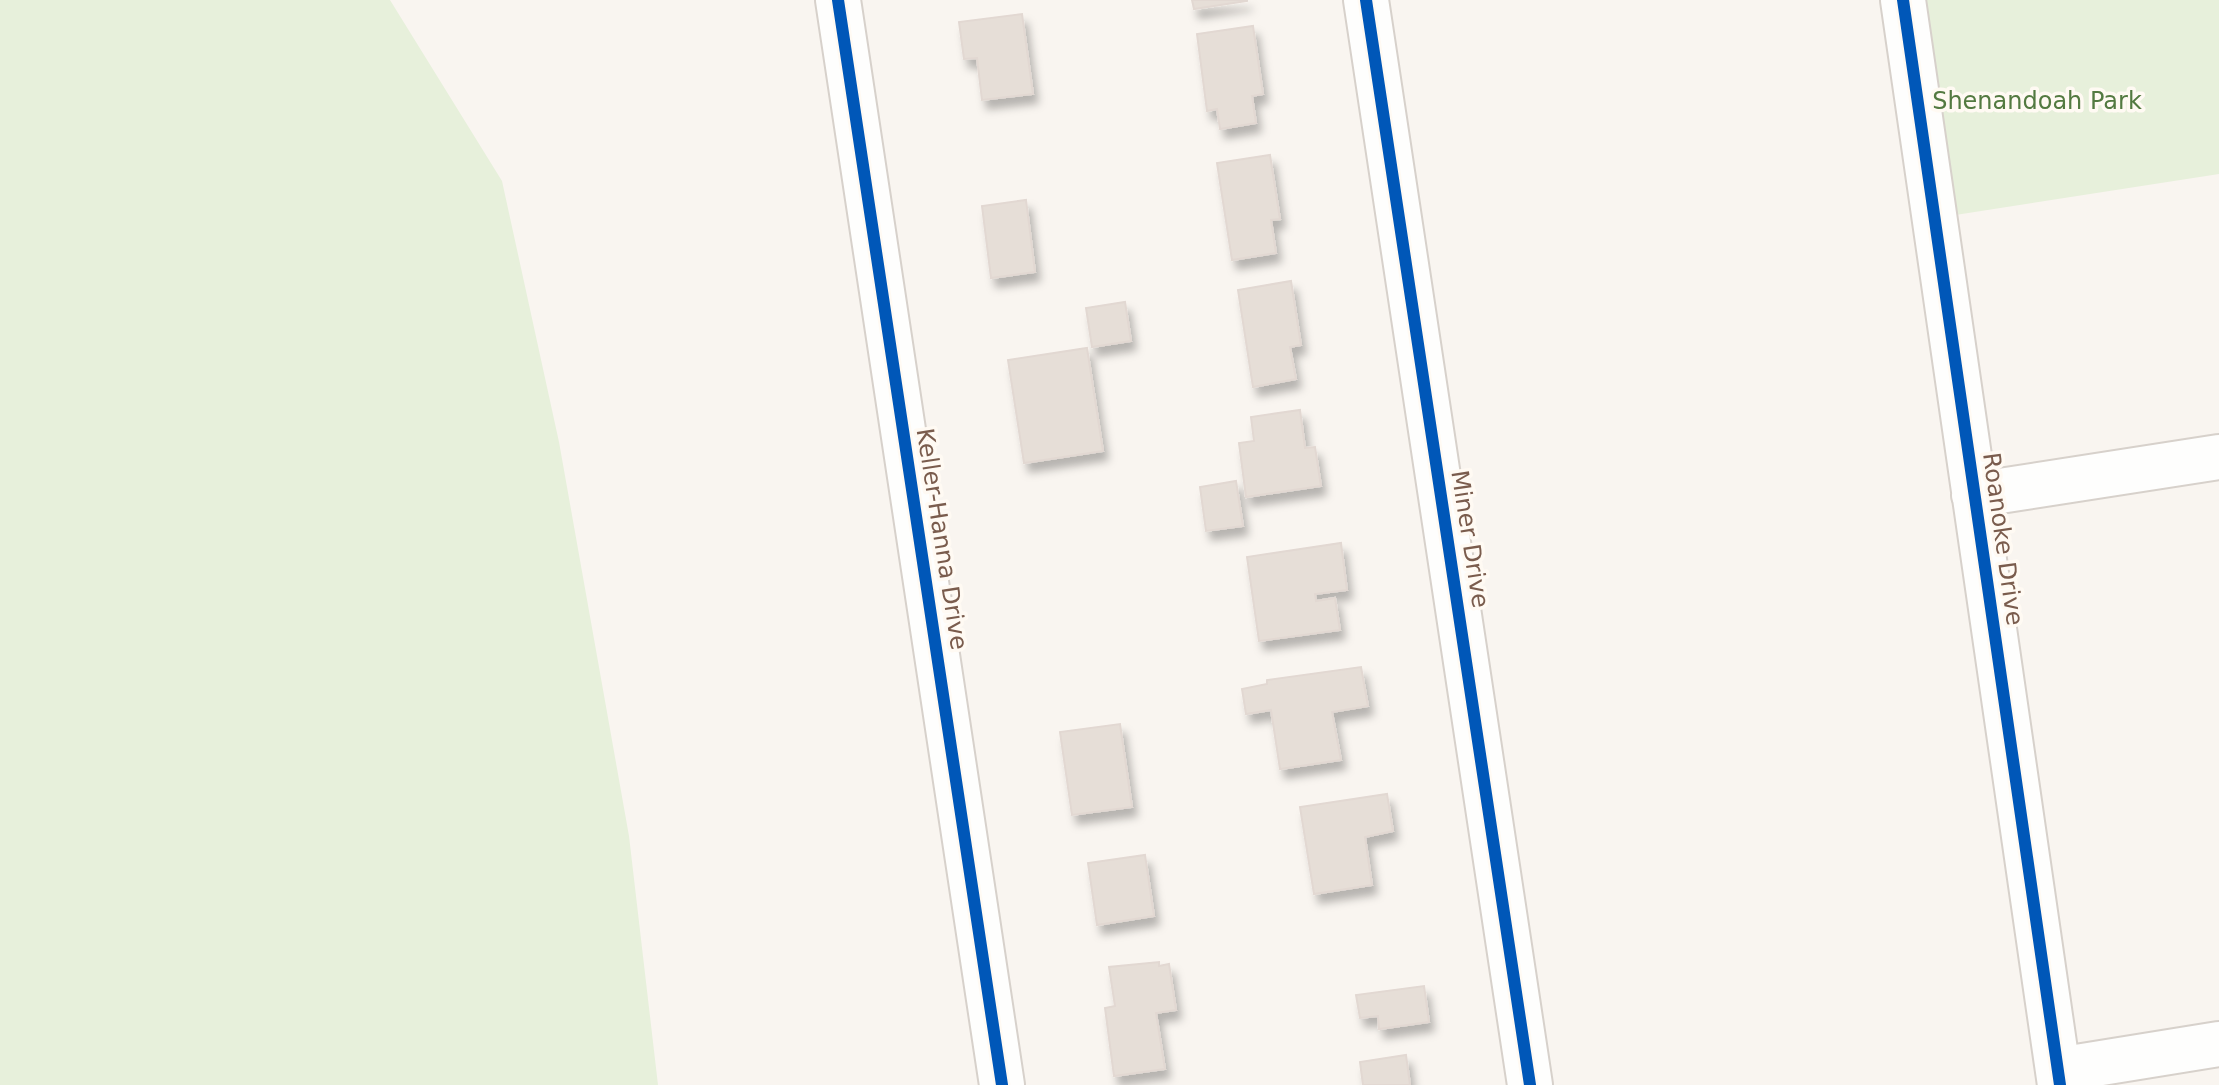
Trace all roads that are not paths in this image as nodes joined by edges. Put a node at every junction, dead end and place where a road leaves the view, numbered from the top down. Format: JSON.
{"nodes":[{"id":1,"x":838,"y":0,"type":"edge"},
{"id":2,"x":1366,"y":0,"type":"edge"},
{"id":3,"x":1903,"y":0,"type":"edge"},
{"id":4,"x":2219,"y":457,"type":"edge"},
{"id":5,"x":1974,"y":495,"type":"junction"},
{"id":6,"x":2219,"y":1044,"type":"edge"},
{"id":7,"x":2059,"y":1078,"type":"edge"},
{"id":8,"x":1002,"y":1085,"type":"edge"},
{"id":9,"x":1530,"y":1085,"type":"edge"}],
"edges":[{"from":1,"to":8,"type":"street","name":"Keller-Hanna Drive"},
{"from":2,"to":9,"type":"street","name":"Miner Drive"},
{"from":3,"to":5,"type":"street","name":"Roanoke Drive"},
{"from":4,"to":5,"type":"street"},
{"from":5,"to":7,"type":"street","name":"Roanoke Drive"},
{"from":6,"to":7,"type":"street"}]}
